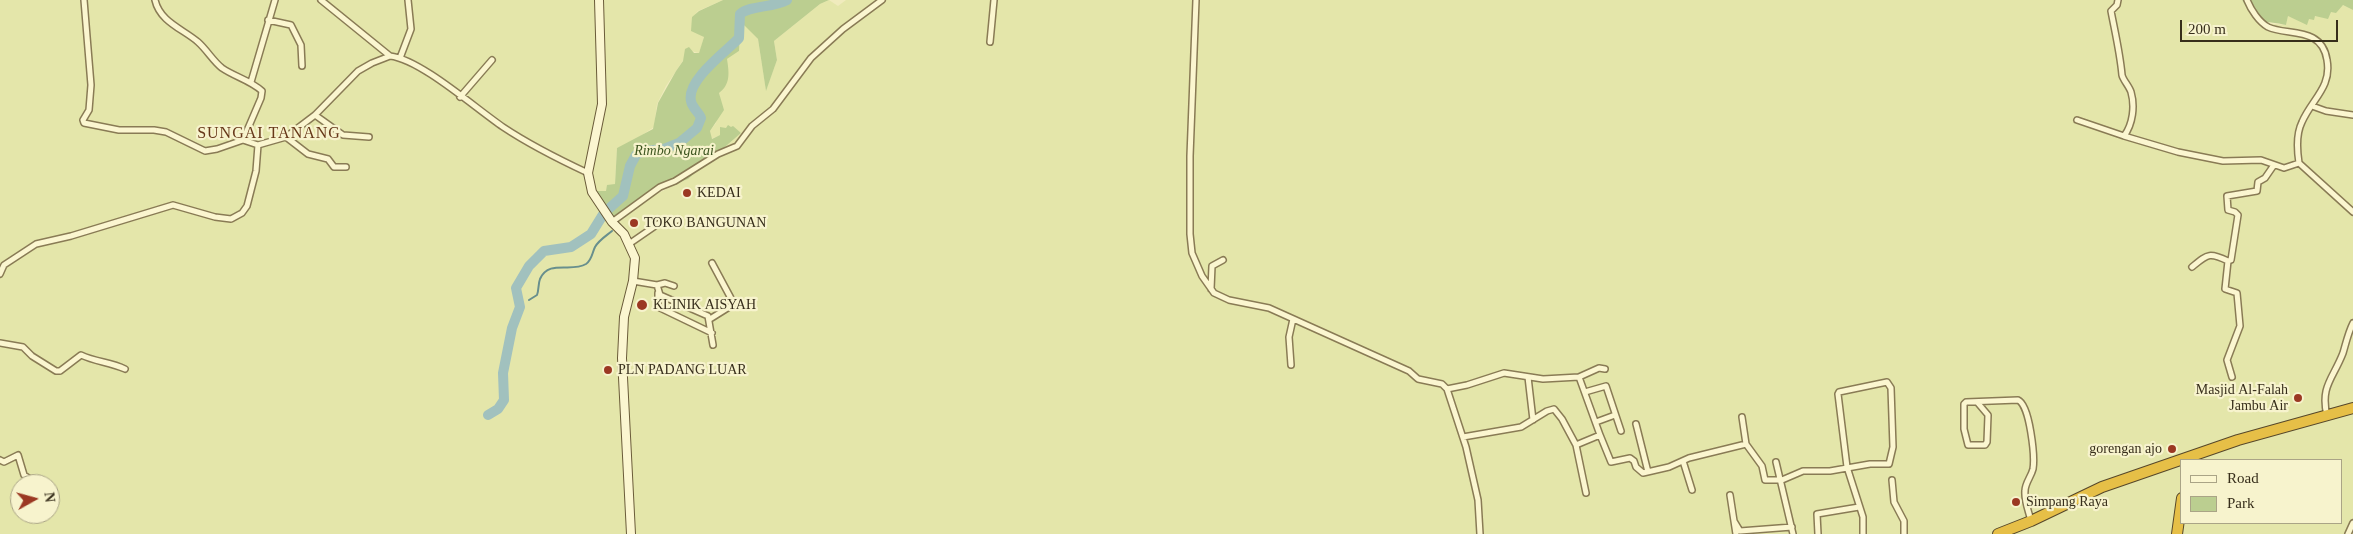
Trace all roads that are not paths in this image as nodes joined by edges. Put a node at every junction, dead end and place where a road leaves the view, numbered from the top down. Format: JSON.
{"nodes":[{"id":1,"x":84,"y":0,"type":"edge"},
{"id":2,"x":154,"y":0,"type":"edge"},
{"id":3,"x":275,"y":0,"type":"edge"},
{"id":4,"x":321,"y":0,"type":"edge"},
{"id":5,"x":408,"y":0,"type":"edge"},
{"id":6,"x":599,"y":0,"type":"edge"},
{"id":7,"x":882,"y":0,"type":"edge"},
{"id":8,"x":994,"y":0,"type":"edge"},
{"id":9,"x":1196,"y":0,"type":"edge"},
{"id":10,"x":2118,"y":0,"type":"edge"},
{"id":11,"x":2247,"y":0,"type":"edge"},
{"id":12,"x":268,"y":20,"type":"junction"},
{"id":13,"x":990,"y":42,"type":"dead end"},
{"id":14,"x":390,"y":56,"type":"junction"},
{"id":15,"x":400,"y":58,"type":"junction"},
{"id":16,"x":492,"y":60,"type":"dead end"},
{"id":17,"x":302,"y":66,"type":"dead end"},
{"id":18,"x":251,"y":82,"type":"junction"},
{"id":19,"x":460,"y":96,"type":"junction"},
{"id":20,"x":2312,"y":106,"type":"junction"},
{"id":21,"x":315,"y":115,"type":"junction"},
{"id":22,"x":2353,"y":115,"type":"edge"},
{"id":23,"x":2077,"y":120,"type":"dead end"},
{"id":24,"x":2124,"y":136,"type":"junction"},
{"id":25,"x":286,"y":137,"type":"junction"},
{"id":26,"x":369,"y":137,"type":"dead end"},
{"id":27,"x":243,"y":140,"type":"junction"},
{"id":28,"x":258,"y":145,"type":"junction"},
{"id":29,"x":2299,"y":163,"type":"junction"},
{"id":30,"x":2274,"y":165,"type":"junction"},
{"id":31,"x":346,"y":167,"type":"dead end"},
{"id":32,"x":588,"y":172,"type":"junction"},
{"id":33,"x":2353,"y":212,"type":"edge"},
{"id":34,"x":677,"y":220,"type":"dead end"},
{"id":35,"x":612,"y":222,"type":"junction"},
{"id":36,"x":629,"y":244,"type":"junction"},
{"id":37,"x":1223,"y":260,"type":"dead end"},
{"id":38,"x":2228,"y":261,"type":"junction"},
{"id":39,"x":712,"y":263,"type":"dead end"},
{"id":40,"x":2192,"y":267,"type":"dead end"},
{"id":41,"x":0,"y":274,"type":"edge"},
{"id":42,"x":633,"y":281,"type":"junction"},
{"id":43,"x":657,"y":285,"type":"junction"},
{"id":44,"x":674,"y":286,"type":"dead end"},
{"id":45,"x":1211,"y":290,"type":"junction"},
{"id":46,"x":658,"y":293,"type":"junction"},
{"id":47,"x":1293,"y":318,"type":"junction"},
{"id":48,"x":710,"y":319,"type":"junction"},
{"id":49,"x":2353,"y":323,"type":"edge"},
{"id":50,"x":712,"y":333,"type":"junction"},
{"id":51,"x":0,"y":343,"type":"edge"},
{"id":52,"x":713,"y":345,"type":"dead end"},
{"id":53,"x":1291,"y":365,"type":"dead end"},
{"id":54,"x":1605,"y":368,"type":"dead end"},
{"id":55,"x":125,"y":369,"type":"dead end"},
{"id":56,"x":1528,"y":377,"type":"junction"},
{"id":57,"x":1579,"y":377,"type":"junction"},
{"id":58,"x":2232,"y":377,"type":"dead end"},
{"id":59,"x":1447,"y":389,"type":"junction"},
{"id":60,"x":1585,"y":392,"type":"junction"},
{"id":61,"x":1977,"y":402,"type":"junction"},
{"id":62,"x":2353,"y":408,"type":"edge"},
{"id":63,"x":1615,"y":415,"type":"junction"},
{"id":64,"x":2327,"y":416,"type":"junction"},
{"id":65,"x":1742,"y":417,"type":"dead end"},
{"id":66,"x":1533,"y":420,"type":"junction"},
{"id":67,"x":1596,"y":422,"type":"junction"},
{"id":68,"x":1636,"y":424,"type":"dead end"},
{"id":69,"x":1620,"y":431,"type":"dead end"},
{"id":70,"x":1600,"y":435,"type":"junction"},
{"id":71,"x":1463,"y":437,"type":"junction"},
{"id":72,"x":1576,"y":444,"type":"junction"},
{"id":73,"x":1746,"y":444,"type":"junction"},
{"id":74,"x":2186,"y":459,"type":"edge"},
{"id":75,"x":0,"y":460,"type":"edge"},
{"id":76,"x":1683,"y":461,"type":"junction"},
{"id":77,"x":2180,"y":461,"type":"edge"},
{"id":78,"x":1776,"y":462,"type":"dead end"},
{"id":79,"x":1847,"y":467,"type":"junction"},
{"id":80,"x":1648,"y":472,"type":"junction"},
{"id":81,"x":24,"y":474,"type":"edge"},
{"id":82,"x":1782,"y":480,"type":"junction"},
{"id":83,"x":1892,"y":480,"type":"dead end"},
{"id":84,"x":1692,"y":490,"type":"dead end"},
{"id":85,"x":1586,"y":493,"type":"dead end"},
{"id":86,"x":1730,"y":495,"type":"dead end"},
{"id":87,"x":1859,"y":507,"type":"junction"},
{"id":88,"x":2180,"y":517,"type":"edge"},
{"id":89,"x":1734,"y":521,"type":"junction"},
{"id":90,"x":2031,"y":521,"type":"junction"},
{"id":91,"x":2353,"y":523,"type":"edge"},
{"id":92,"x":1792,"y":527,"type":"junction"},
{"id":93,"x":631,"y":534,"type":"edge"},
{"id":94,"x":1480,"y":534,"type":"edge"},
{"id":95,"x":1736,"y":534,"type":"edge"},
{"id":96,"x":1793,"y":534,"type":"edge"},
{"id":97,"x":1818,"y":534,"type":"edge"},
{"id":98,"x":1863,"y":534,"type":"edge"},
{"id":99,"x":1904,"y":534,"type":"edge"},
{"id":100,"x":1998,"y":534,"type":"edge"},
{"id":101,"x":2177,"y":534,"type":"edge"},
{"id":102,"x":2348,"y":534,"type":"edge"}],
"edges":[{"from":1,"to":27,"type":"street"},
{"from":2,"to":18,"type":"street"},
{"from":3,"to":12,"type":"street"},
{"from":4,"to":14,"type":"street"},
{"from":5,"to":15,"type":"street"},
{"from":6,"to":32,"type":"main road"},
{"from":7,"to":35,"type":"street"},
{"from":8,"to":13,"type":"street"},
{"from":9,"to":45,"type":"street"},
{"from":10,"to":24,"type":"street"},
{"from":11,"to":20,"type":"street"},
{"from":12,"to":17,"type":"street"},
{"from":12,"to":18,"type":"street"},
{"from":14,"to":15,"type":"street"},
{"from":14,"to":21,"type":"street"},
{"from":15,"to":19,"type":"street"},
{"from":16,"to":19,"type":"street"},
{"from":18,"to":27,"type":"street"},
{"from":19,"to":32,"type":"street"},
{"from":20,"to":22,"type":"street"},
{"from":20,"to":29,"type":"street"},
{"from":21,"to":25,"type":"street"},
{"from":21,"to":26,"type":"street"},
{"from":23,"to":24,"type":"street"},
{"from":24,"to":30,"type":"street"},
{"from":25,"to":28,"type":"street"},
{"from":25,"to":31,"type":"street"},
{"from":27,"to":28,"type":"street"},
{"from":28,"to":41,"type":"street"},
{"from":29,"to":30,"type":"street"},
{"from":29,"to":33,"type":"street"},
{"from":30,"to":38,"type":"street"},
{"from":32,"to":35,"type":"main road"},
{"from":34,"to":36,"type":"street"},
{"from":35,"to":36,"type":"main road"},
{"from":36,"to":42,"type":"main road"},
{"from":37,"to":45,"type":"street"},
{"from":38,"to":40,"type":"street"},
{"from":38,"to":58,"type":"street"},
{"from":39,"to":48,"type":"street"},
{"from":42,"to":43,"type":"street"},
{"from":42,"to":93,"type":"main road"},
{"from":43,"to":44,"type":"street"},
{"from":43,"to":46,"type":"street"},
{"from":45,"to":47,"type":"street"},
{"from":46,"to":48,"type":"street"},
{"from":46,"to":50,"type":"street"},
{"from":47,"to":53,"type":"street"},
{"from":47,"to":59,"type":"street"},
{"from":48,"to":50,"type":"street"},
{"from":49,"to":64,"type":"street"},
{"from":50,"to":52,"type":"street"},
{"from":51,"to":55,"type":"street"},
{"from":54,"to":57,"type":"street"},
{"from":56,"to":57,"type":"street"},
{"from":56,"to":59,"type":"street"},
{"from":56,"to":66,"type":"street"},
{"from":57,"to":60,"type":"street"},
{"from":59,"to":71,"type":"street"},
{"from":60,"to":63,"type":"street"},
{"from":60,"to":67,"type":"street"},
{"from":61,"to":61,"type":"street"},
{"from":61,"to":90,"type":"street"},
{"from":62,"to":64,"type":"highway"},
{"from":63,"to":67,"type":"street"},
{"from":63,"to":69,"type":"street"},
{"from":64,"to":74,"type":"highway"},
{"from":65,"to":73,"type":"street"},
{"from":66,"to":71,"type":"street"},
{"from":66,"to":72,"type":"street"},
{"from":67,"to":70,"type":"street"},
{"from":68,"to":80,"type":"street"},
{"from":70,"to":72,"type":"street"},
{"from":70,"to":80,"type":"street"},
{"from":71,"to":94,"type":"street"},
{"from":72,"to":85,"type":"street"},
{"from":73,"to":76,"type":"street"},
{"from":73,"to":82,"type":"street"},
{"from":75,"to":81,"type":"street"},
{"from":76,"to":80,"type":"street"},
{"from":76,"to":84,"type":"street"},
{"from":77,"to":90,"type":"highway"},
{"from":78,"to":82,"type":"street"},
{"from":79,"to":79,"type":"street"},
{"from":79,"to":82,"type":"street"},
{"from":79,"to":87,"type":"street"},
{"from":82,"to":92,"type":"street"},
{"from":83,"to":99,"type":"street"},
{"from":86,"to":89,"type":"street"},
{"from":87,"to":97,"type":"street"},
{"from":87,"to":98,"type":"street"},
{"from":88,"to":101,"type":"highway"},
{"from":89,"to":92,"type":"street"},
{"from":89,"to":95,"type":"street"},
{"from":90,"to":100,"type":"highway"},
{"from":91,"to":102,"type":"street"},
{"from":92,"to":96,"type":"street"}]}
